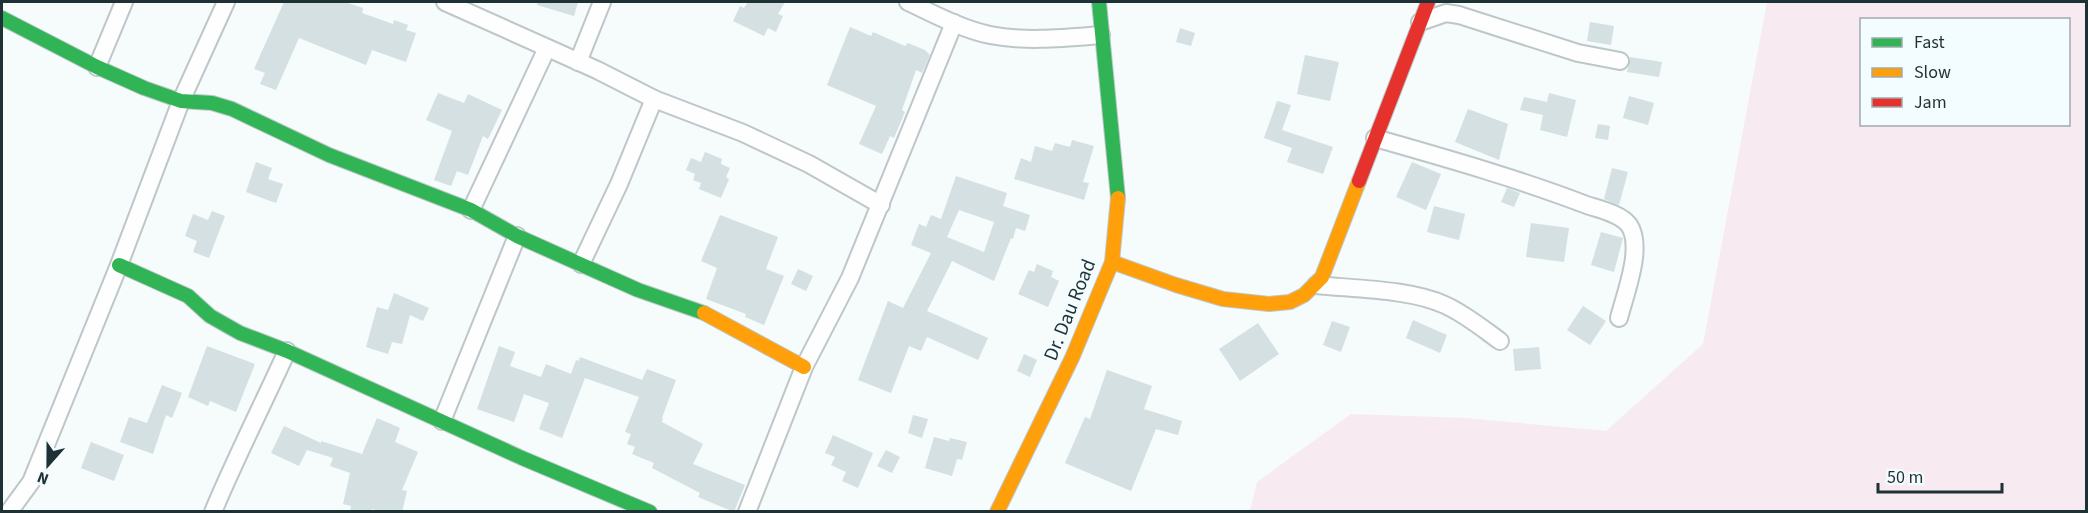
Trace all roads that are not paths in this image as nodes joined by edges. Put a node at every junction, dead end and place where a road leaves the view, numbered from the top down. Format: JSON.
{"nodes":[{"id":1,"x":124,"y":2,"type":"edge"},
{"id":2,"x":226,"y":2,"type":"edge"},
{"id":3,"x":445,"y":2,"type":"edge"},
{"id":4,"x":602,"y":2,"type":"edge"},
{"id":5,"x":908,"y":2,"type":"edge"},
{"id":6,"x":1099,"y":2,"type":"edge"},
{"id":7,"x":1428,"y":2,"type":"edge"},
{"id":8,"x":2,"y":18,"type":"edge"},
{"id":9,"x":1420,"y":22,"type":"junction"},
{"id":10,"x":954,"y":23,"type":"junction"},
{"id":11,"x":1101,"y":35,"type":"junction"},
{"id":12,"x":547,"y":48,"type":"junction"},
{"id":13,"x":1620,"y":61,"type":"dead end"},
{"id":14,"x":578,"y":62,"type":"junction"},
{"id":15,"x":97,"y":67,"type":"junction"},
{"id":16,"x":654,"y":99,"type":"junction"},
{"id":17,"x":182,"y":101,"type":"junction"},
{"id":18,"x":1375,"y":138,"type":"junction"},
{"id":19,"x":881,"y":205,"type":"junction"},
{"id":20,"x":471,"y":210,"type":"junction"},
{"id":21,"x":517,"y":236,"type":"junction"},
{"id":22,"x":1112,"y":262,"type":"junction"},
{"id":23,"x":581,"y":264,"type":"junction"},
{"id":24,"x":119,"y":265,"type":"junction"},
{"id":25,"x":1316,"y":285,"type":"junction"},
{"id":26,"x":1618,"y":318,"type":"dead end"},
{"id":27,"x":1500,"y":341,"type":"dead end"},
{"id":28,"x":287,"y":351,"type":"junction"},
{"id":29,"x":804,"y":367,"type":"junction"},
{"id":30,"x":441,"y":421,"type":"junction"},
{"id":31,"x":9,"y":512,"type":"edge"},
{"id":32,"x":213,"y":512,"type":"edge"},
{"id":33,"x":650,"y":512,"type":"edge"},
{"id":34,"x":747,"y":512,"type":"edge"},
{"id":35,"x":997,"y":512,"type":"edge"}],
"edges":[{"from":1,"to":15,"type":"street"},
{"from":2,"to":17,"type":"street"},
{"from":3,"to":12,"type":"street"},
{"from":4,"to":14,"type":"street"},
{"from":5,"to":10,"type":"street"},
{"from":6,"to":11,"type":"street","name":"Dr. Dau Road"},
{"from":7,"to":9,"type":"street"},
{"from":8,"to":15,"type":"street"},
{"from":9,"to":13,"type":"street"},
{"from":9,"to":18,"type":"street"},
{"from":10,"to":11,"type":"street"},
{"from":10,"to":19,"type":"street"},
{"from":11,"to":22,"type":"street","name":"Dr. Dau Road"},
{"from":12,"to":14,"type":"street"},
{"from":12,"to":20,"type":"street"},
{"from":14,"to":16,"type":"street"},
{"from":15,"to":17,"type":"street"},
{"from":16,"to":19,"type":"street"},
{"from":16,"to":23,"type":"street"},
{"from":17,"to":20,"type":"street"},
{"from":17,"to":24,"type":"street"},
{"from":18,"to":25,"type":"street"},
{"from":18,"to":26,"type":"street"},
{"from":19,"to":29,"type":"street"},
{"from":20,"to":21,"type":"street"},
{"from":21,"to":23,"type":"street"},
{"from":21,"to":30,"type":"street"},
{"from":22,"to":25,"type":"street"},
{"from":22,"to":35,"type":"street","name":"Dr. Dau Road"},
{"from":23,"to":29,"type":"street"},
{"from":24,"to":28,"type":"street"},
{"from":24,"to":31,"type":"street"},
{"from":25,"to":27,"type":"street"},
{"from":28,"to":30,"type":"street"},
{"from":28,"to":32,"type":"street"},
{"from":29,"to":34,"type":"street"},
{"from":30,"to":33,"type":"street"}]}
